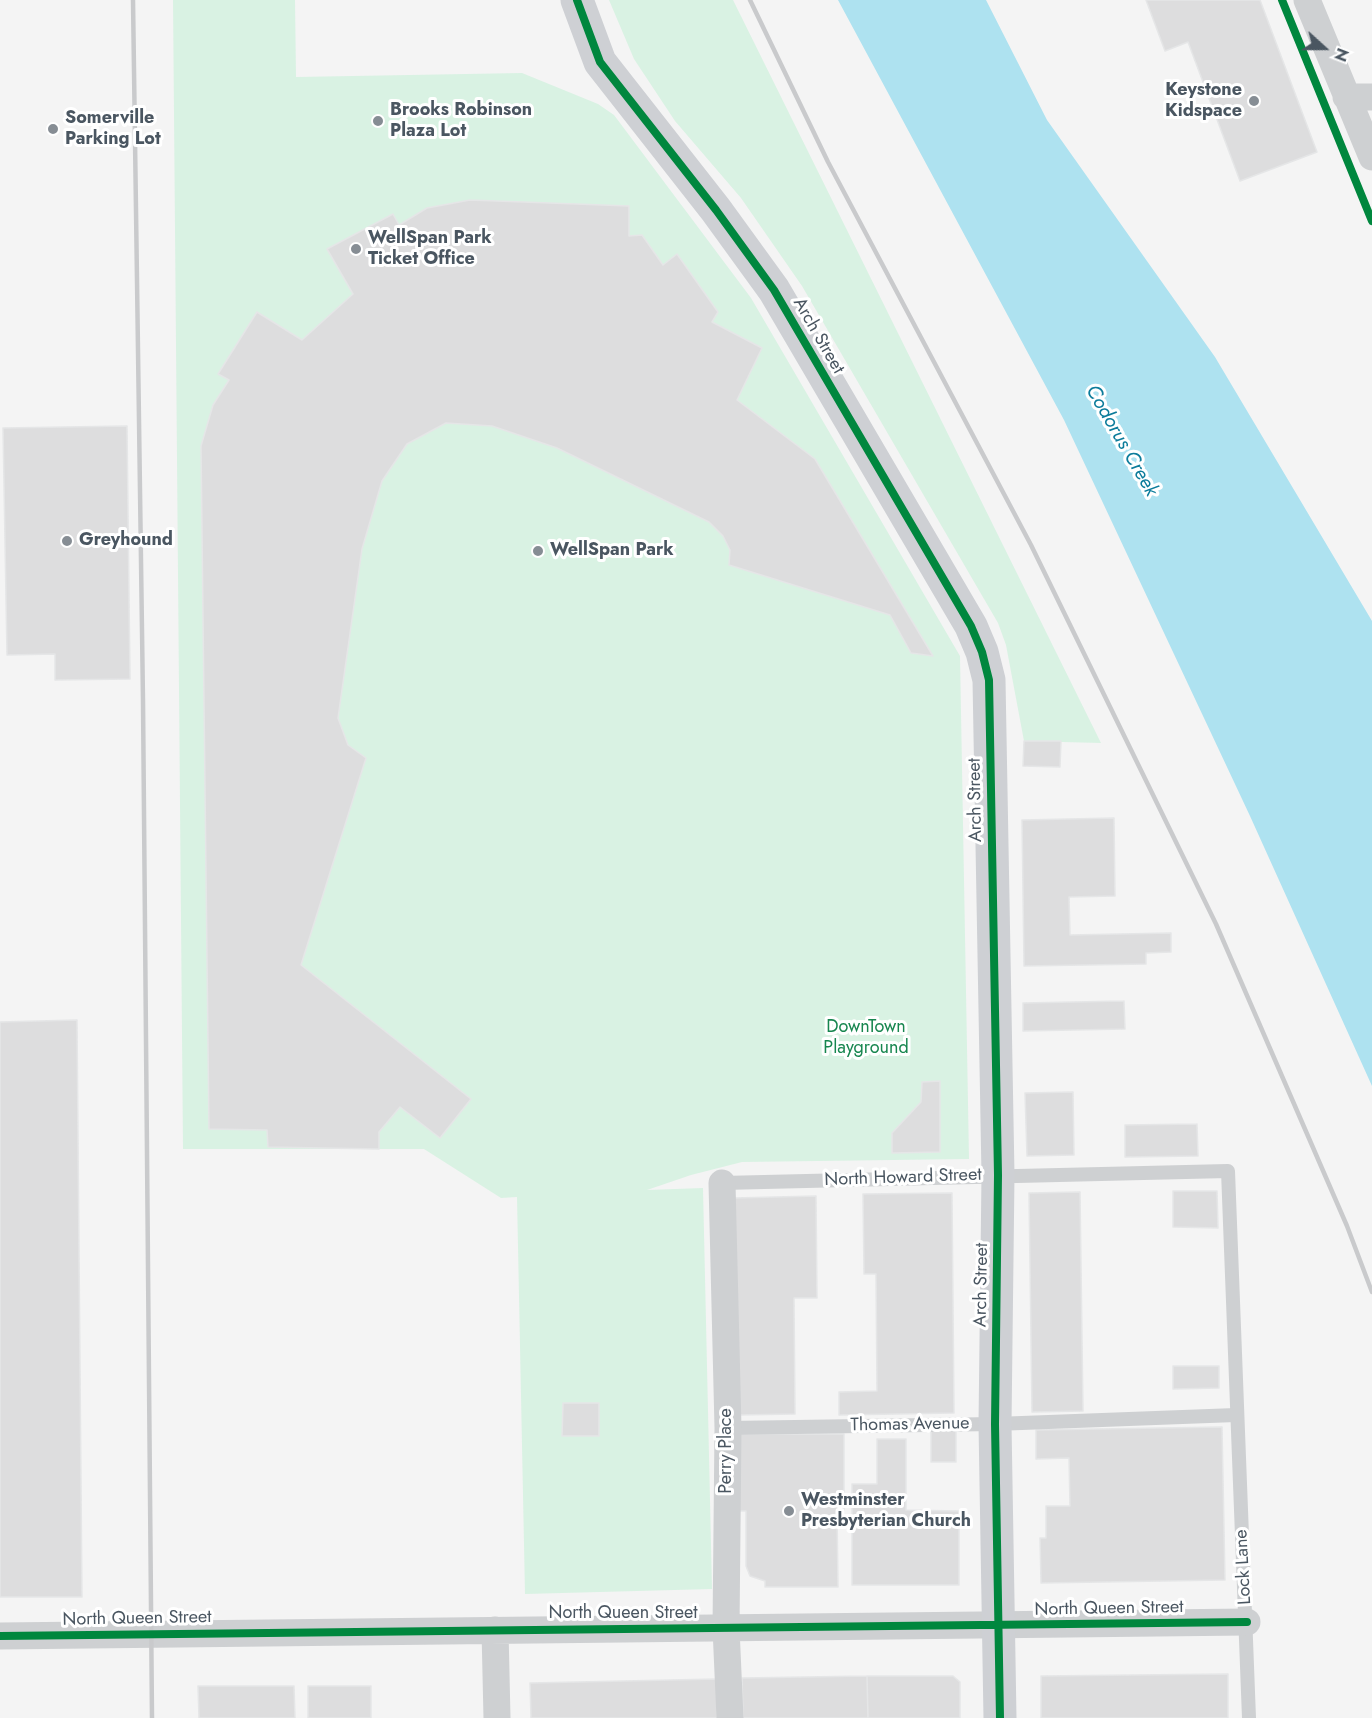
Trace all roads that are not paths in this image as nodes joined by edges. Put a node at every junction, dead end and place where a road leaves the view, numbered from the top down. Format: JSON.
{"nodes":[{"id":1,"x":578,"y":0,"type":"edge"},
{"id":2,"x":1307,"y":0,"type":"edge"},
{"id":3,"x":1359,"y":97,"type":"edge"},
{"id":4,"x":1372,"y":157,"type":"edge"},
{"id":5,"x":1228,"y":1171,"type":"joint"},
{"id":6,"x":998,"y":1174,"type":"junction"},
{"id":7,"x":722,"y":1183,"type":"joint"},
{"id":8,"x":1236,"y":1416,"type":"junction"},
{"id":9,"x":995,"y":1424,"type":"junction"},
{"id":10,"x":728,"y":1428,"type":"junction"},
{"id":11,"x":1247,"y":1622,"type":"junction"},
{"id":12,"x":999,"y":1625,"type":"junction"},
{"id":13,"x":726,"y":1628,"type":"junction"},
{"id":14,"x":495,"y":1630,"type":"junction"},
{"id":15,"x":0,"y":1636,"type":"edge"},
{"id":16,"x":497,"y":1718,"type":"edge"},
{"id":17,"x":730,"y":1718,"type":"edge"},
{"id":18,"x":1000,"y":1718,"type":"edge"},
{"id":19,"x":1249,"y":1718,"type":"edge"}],
"edges":[{"from":1,"to":6,"type":"street","name":"Arch Street"},
{"from":2,"to":3,"type":"street"},
{"from":3,"to":4,"type":"street"},
{"from":5,"to":6,"type":"lane","name":"North Howard Street"},
{"from":5,"to":8,"type":"lane","name":"Lock Lane"},
{"from":6,"to":7,"type":"lane","name":"North Howard Street"},
{"from":6,"to":9,"type":"street","name":"Arch Street"},
{"from":7,"to":10,"type":"street","name":"Perry Place"},
{"from":8,"to":9,"type":"lane","name":"Thomas Avenue"},
{"from":8,"to":11,"type":"lane","name":"Lock Lane"},
{"from":9,"to":10,"type":"lane","name":"Thomas Avenue"},
{"from":9,"to":12,"type":"street","name":"Arch Street"},
{"from":10,"to":13,"type":"street","name":"Perry Place"},
{"from":11,"to":12,"type":"street","name":"North Queen Street"},
{"from":11,"to":19,"type":"lane","name":"Lock Lane"},
{"from":12,"to":13,"type":"street","name":"North Queen Street"},
{"from":12,"to":18,"type":"street","name":"Arch Street"},
{"from":13,"to":14,"type":"street","name":"North Queen Street"},
{"from":13,"to":17,"type":"street","name":"Perry Place"},
{"from":14,"to":15,"type":"street","name":"North Queen Street"},
{"from":14,"to":16,"type":"street"}]}
